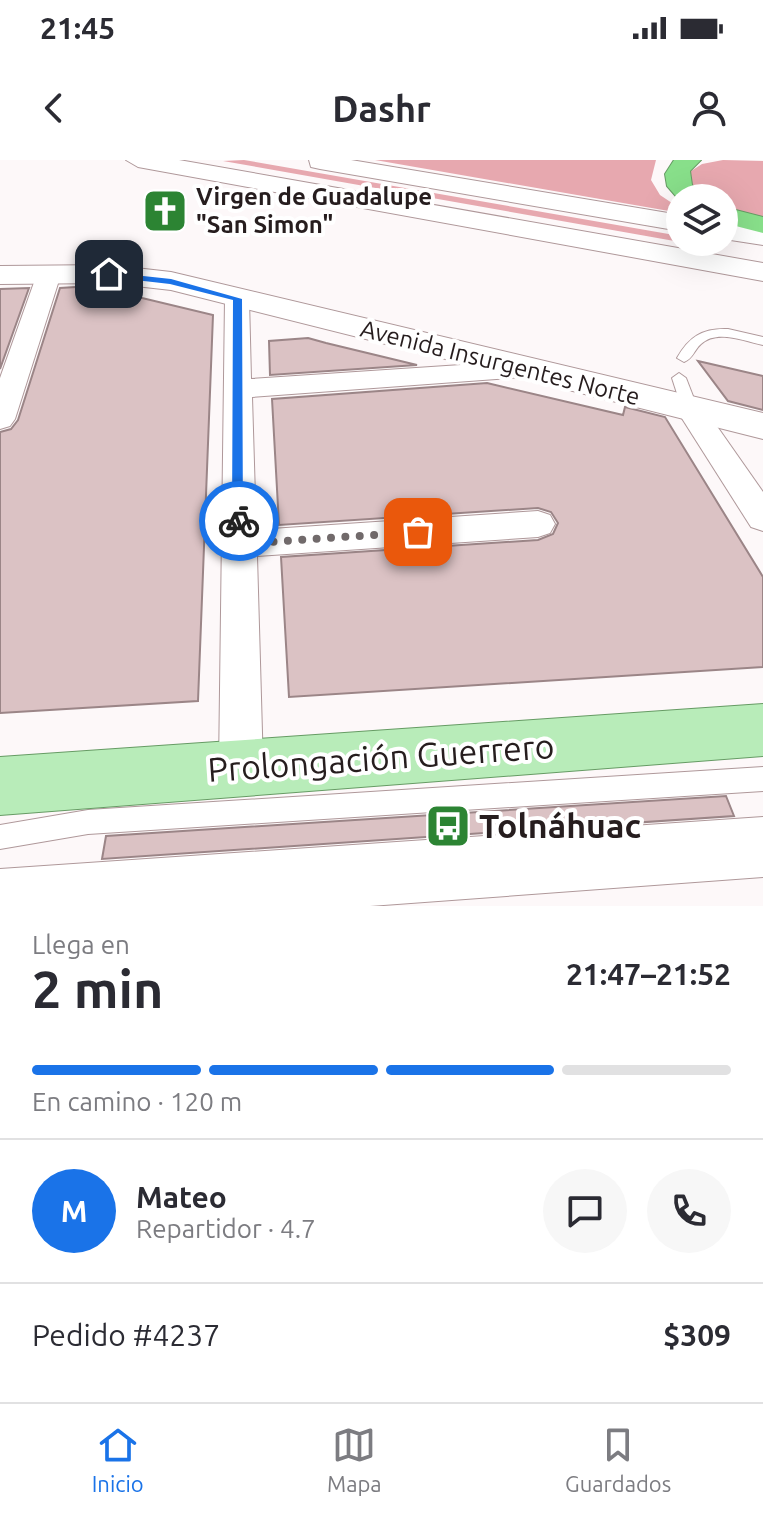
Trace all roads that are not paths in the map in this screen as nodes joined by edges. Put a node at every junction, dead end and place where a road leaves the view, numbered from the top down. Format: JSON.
{"nodes":[{"id":1,"x":138,"y":160,"type":"edge"},
{"id":2,"x":309,"y":160,"type":"edge"},
{"id":3,"x":689,"y":160,"type":"edge"},
{"id":4,"x":679,"y":184,"type":"edge"},
{"id":5,"x":738,"y":219,"type":"edge"},
{"id":6,"x":666,"y":221,"type":"edge"},
{"id":7,"x":763,"y":225,"type":"edge"},
{"id":8,"x":738,"y":233,"type":"edge"},
{"id":9,"x":763,"y":237,"type":"edge"},
{"id":10,"x":763,"y":272,"type":"edge"},
{"id":11,"x":49,"y":274,"type":"junction"},
{"id":12,"x":0,"y":275,"type":"edge"},
{"id":13,"x":237,"y":299,"type":"junction"},
{"id":14,"x":763,"y":341,"type":"edge"},
{"id":15,"x":684,"y":358,"type":"dead end"},
{"id":16,"x":523,"y":369,"type":"junction"},
{"id":17,"x":238,"y":389,"type":"junction"},
{"id":18,"x":685,"y":393,"type":"junction"},
{"id":19,"x":0,"y":419,"type":"edge"},
{"id":20,"x":763,"y":426,"type":"edge"},
{"id":21,"x":763,"y":518,"type":"edge"},
{"id":22,"x":538,"y":524,"type":"dead end"},
{"id":23,"x":239,"y":544,"type":"junction"},
{"id":24,"x":763,"y":730,"type":"edge"},
{"id":25,"x":241,"y":768,"type":"junction"},
{"id":26,"x":763,"y":779,"type":"edge"},
{"id":27,"x":0,"y":786,"type":"edge"},
{"id":28,"x":763,"y":826,"type":"edge"},
{"id":29,"x":0,"y":837,"type":"edge"},
{"id":30,"x":763,"y":847,"type":"edge"},
{"id":31,"x":0,"y":877,"type":"edge"},
{"id":32,"x":250,"y":895,"type":"edge"},
{"id":33,"x":0,"y":901,"type":"edge"}],
"edges":[{"from":1,"to":10,"type":"main road"},
{"from":2,"to":6,"type":"main road"},
{"from":3,"to":4,"type":"highway"},
{"from":5,"to":7,"type":"highway"},
{"from":8,"to":9,"type":"main road"},
{"from":11,"to":12,"type":"main road","name":"Avenida Insurgentes Norte"},
{"from":11,"to":13,"type":"main road","name":"Avenida Insurgentes Norte"},
{"from":11,"to":19,"type":"street"},
{"from":13,"to":16,"type":"main road","name":"Avenida Insurgentes Norte"},
{"from":13,"to":17,"type":"street"},
{"from":14,"to":15,"type":"lane"},
{"from":16,"to":17,"type":"street"},
{"from":16,"to":18,"type":"main road","name":"Avenida Insurgentes Norte"},
{"from":17,"to":23,"type":"street"},
{"from":18,"to":20,"type":"main road","name":"Avenida Insurgentes Norte"},
{"from":18,"to":21,"type":"street"},
{"from":22,"to":23,"type":"street"},
{"from":23,"to":25,"type":"street"},
{"from":24,"to":25,"type":"main road","name":"Prolongación Guerrero"},
{"from":25,"to":27,"type":"main road","name":"Prolongación Guerrero"},
{"from":26,"to":29,"type":"lane"},
{"from":28,"to":31,"type":"lane"},
{"from":30,"to":32,"type":"main road"},
{"from":32,"to":33,"type":"main road"}]}
